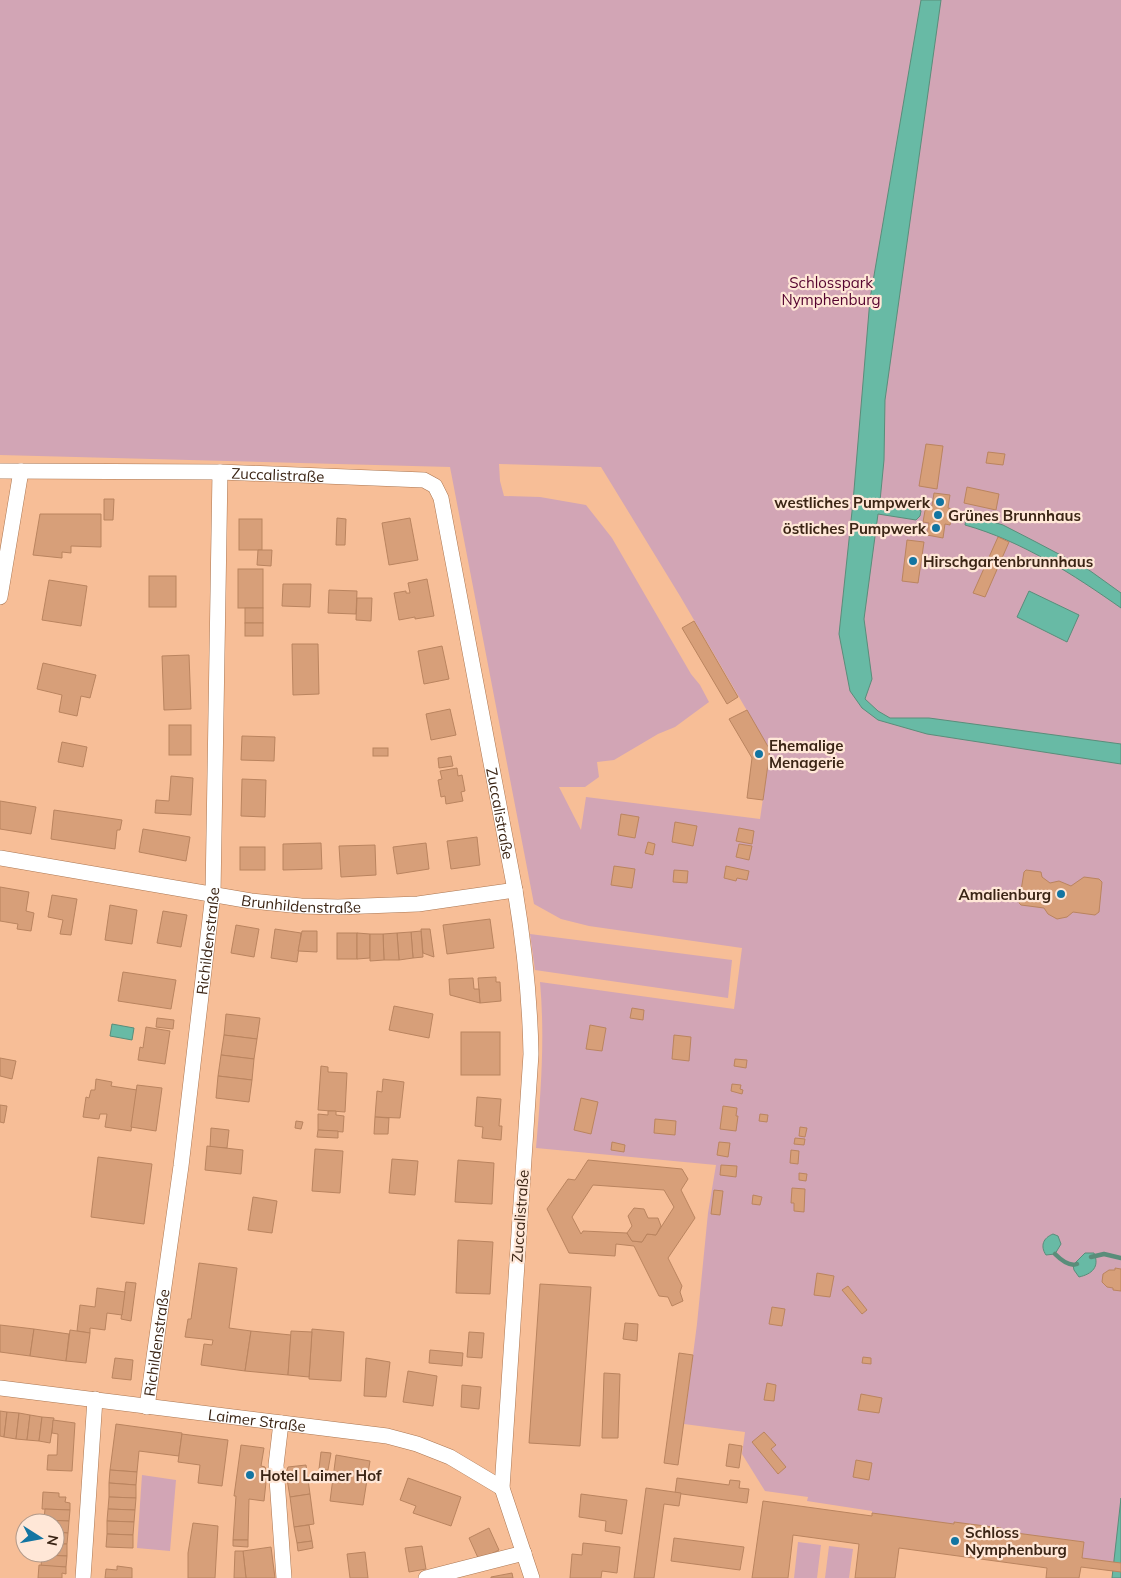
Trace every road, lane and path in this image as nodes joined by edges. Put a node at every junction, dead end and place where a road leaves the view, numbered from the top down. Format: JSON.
{"nodes":[{"id":1,"x":0,"y":470,"type":"edge"},
{"id":2,"x":21,"y":471,"type":"junction"},
{"id":3,"x":220,"y":472,"type":"junction"},
{"id":4,"x":0,"y":597,"type":"edge"},
{"id":5,"x":0,"y":858,"type":"edge"},
{"id":6,"x":515,"y":890,"type":"junction"},
{"id":7,"x":214,"y":894,"type":"junction"},
{"id":8,"x":0,"y":1388,"type":"edge"},
{"id":9,"x":95,"y":1400,"type":"junction"},
{"id":10,"x":147,"y":1407,"type":"junction"},
{"id":11,"x":281,"y":1423,"type":"junction"},
{"id":12,"x":502,"y":1488,"type":"junction"},
{"id":13,"x":524,"y":1553,"type":"junction"},
{"id":14,"x":83,"y":1578,"type":"edge"},
{"id":15,"x":284,"y":1578,"type":"edge"},
{"id":16,"x":426,"y":1578,"type":"edge"},
{"id":17,"x":532,"y":1578,"type":"edge"}],
"edges":[{"from":1,"to":2,"type":"street","name":"Zuccalistraße"},
{"from":2,"to":3,"type":"street","name":"Zuccalistraße"},
{"from":2,"to":4,"type":"street"},
{"from":3,"to":6,"type":"street","name":"Zuccalistraße"},
{"from":3,"to":7,"type":"street","name":"Richildenstraße"},
{"from":5,"to":7,"type":"street","name":"Brunhildenstraße"},
{"from":6,"to":7,"type":"street","name":"Brunhildenstraße"},
{"from":6,"to":12,"type":"street","name":"Zuccalistraße"},
{"from":7,"to":10,"type":"street","name":"Richildenstraße"},
{"from":8,"to":9,"type":"street","name":"Laimer Straße"},
{"from":9,"to":10,"type":"street","name":"Laimer Straße"},
{"from":9,"to":14,"type":"street"},
{"from":10,"to":11,"type":"street","name":"Laimer Straße"},
{"from":11,"to":12,"type":"street","name":"Laimer Straße"},
{"from":11,"to":15,"type":"street"},
{"from":12,"to":13,"type":"street","name":"Zuccalistraße"},
{"from":13,"to":16,"type":"street"},
{"from":13,"to":17,"type":"street","name":"Zuccalistraße"}]}
